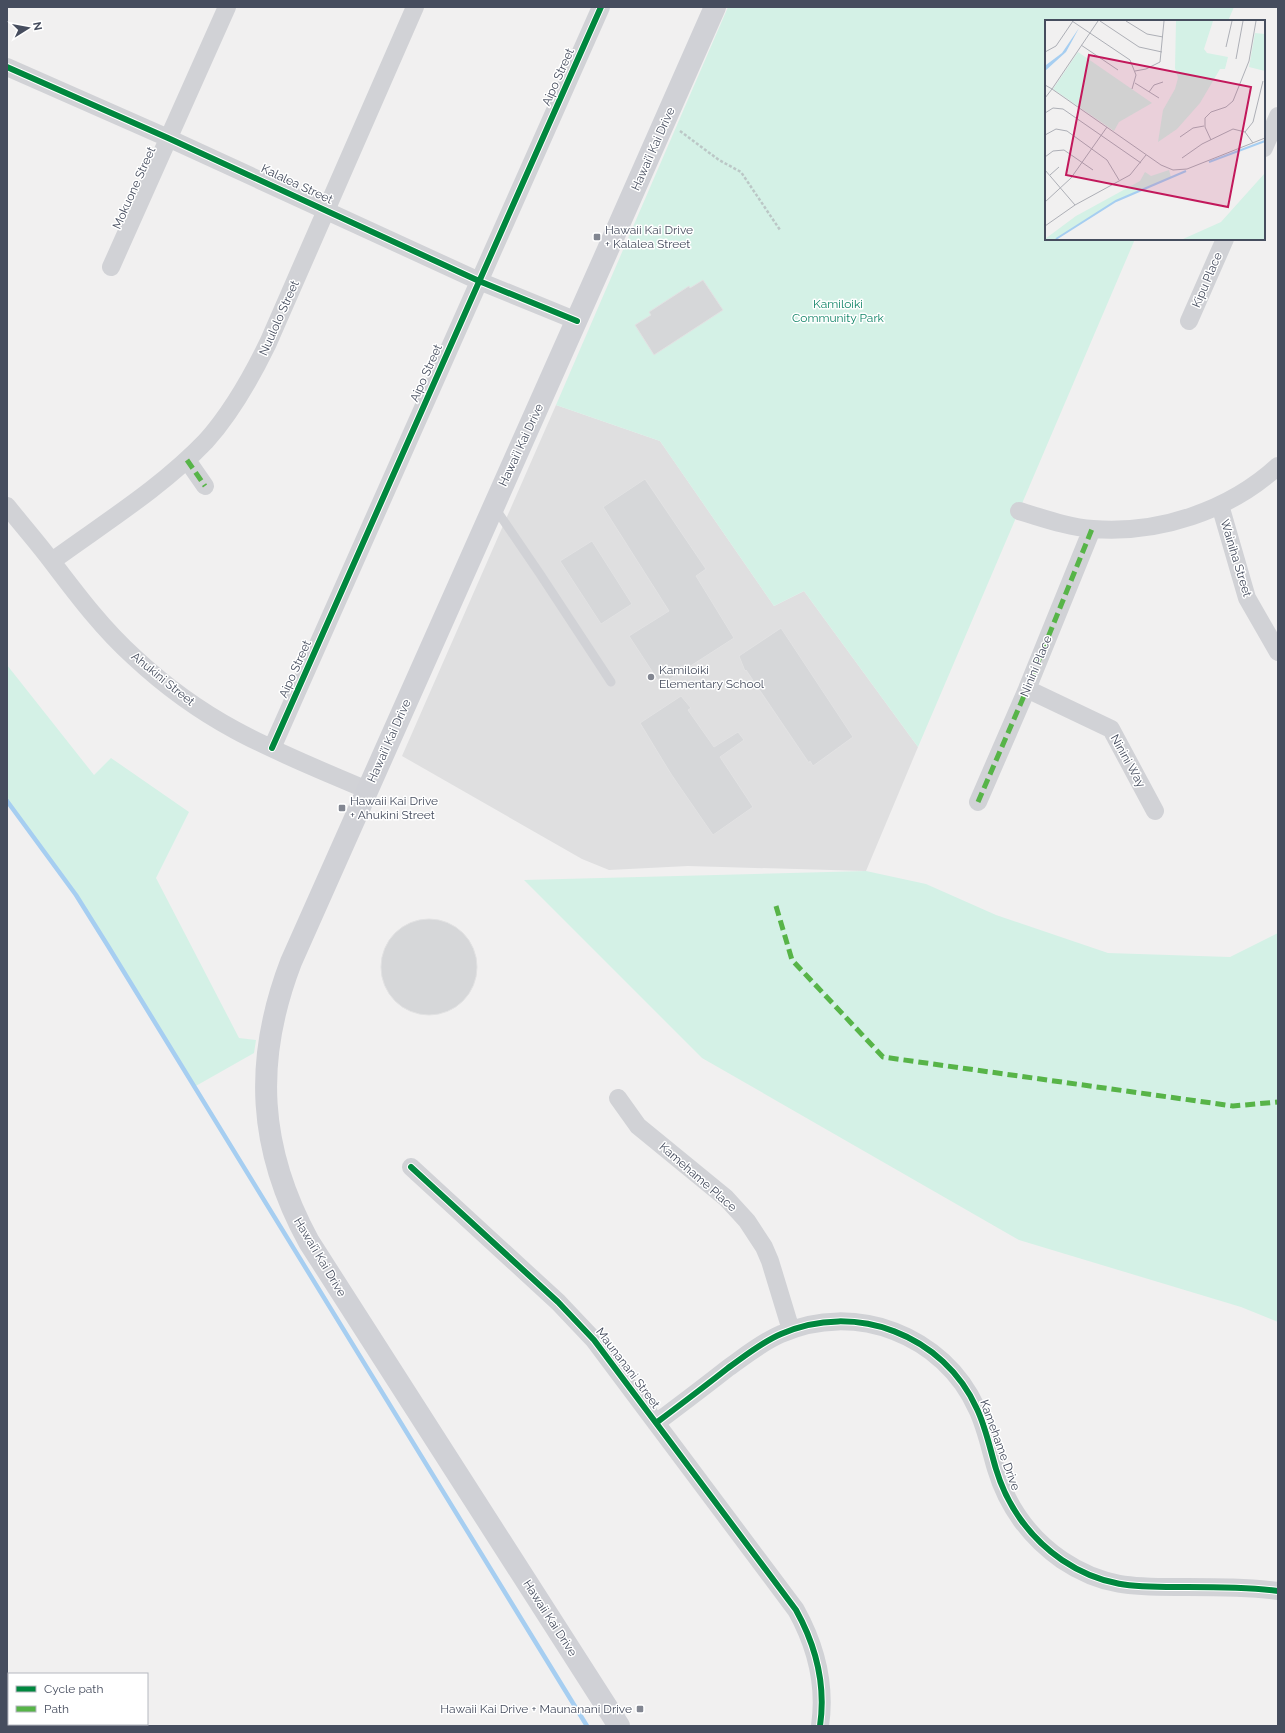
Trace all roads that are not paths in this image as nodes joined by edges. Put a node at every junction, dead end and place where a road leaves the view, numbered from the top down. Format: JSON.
{"nodes":[{"id":1,"x":227,"y":7,"type":"edge"},
{"id":2,"x":415,"y":7,"type":"edge"},
{"id":3,"x":601,"y":7,"type":"edge"},
{"id":4,"x":715,"y":7,"type":"edge"},
{"id":5,"x":7,"y":67,"type":"edge"},
{"id":6,"x":1278,"y":116,"type":"edge"},
{"id":7,"x":168,"y":138,"type":"junction"},
{"id":8,"x":1265,"y":146,"type":"edge"},
{"id":9,"x":325,"y":209,"type":"junction"},
{"id":10,"x":1225,"y":240,"type":"edge"},
{"id":11,"x":111,"y":267,"type":"dead end"},
{"id":12,"x":479,"y":281,"type":"junction"},
{"id":13,"x":1189,"y":321,"type":"dead end"},
{"id":14,"x":577,"y":322,"type":"junction"},
{"id":15,"x":187,"y":460,"type":"junction"},
{"id":16,"x":1278,"y":466,"type":"edge"},
{"id":17,"x":205,"y":486,"type":"dead end"},
{"id":18,"x":493,"y":505,"type":"junction"},
{"id":19,"x":1220,"y":505,"type":"junction"},
{"id":20,"x":7,"y":506,"type":"edge"},
{"id":21,"x":1019,"y":511,"type":"dead end"},
{"id":22,"x":1092,"y":529,"type":"junction"},
{"id":23,"x":52,"y":561,"type":"junction"},
{"id":24,"x":1278,"y":652,"type":"edge"},
{"id":25,"x":611,"y":682,"type":"dead end"},
{"id":26,"x":1027,"y":689,"type":"junction"},
{"id":27,"x":272,"y":748,"type":"junction"},
{"id":28,"x":367,"y":790,"type":"junction"},
{"id":29,"x":978,"y":802,"type":"dead end"},
{"id":30,"x":1155,"y":811,"type":"dead end"},
{"id":31,"x":618,"y":1098,"type":"dead end"},
{"id":32,"x":411,"y":1167,"type":"dead end"},
{"id":33,"x":791,"y":1330,"type":"junction"},
{"id":34,"x":656,"y":1423,"type":"junction"},
{"id":35,"x":481,"y":1510,"type":"joint"},
{"id":36,"x":1278,"y":1591,"type":"edge"},
{"id":37,"x":619,"y":1726,"type":"edge"},
{"id":38,"x":820,"y":1726,"type":"edge"}],
"edges":[{"from":1,"to":7,"type":"street","name":"Mokuone Street"},
{"from":2,"to":9,"type":"street","name":"Nuulolo Street"},
{"from":3,"to":12,"type":"street","name":"Aipo Street"},
{"from":4,"to":14,"type":"main road","name":"Hawai’i Kai Drive"},
{"from":5,"to":7,"type":"street","name":"Kalalea Street"},
{"from":6,"to":8,"type":"street"},
{"from":7,"to":9,"type":"street","name":"Kalalea Street"},
{"from":7,"to":11,"type":"street","name":"Mokuone Street"},
{"from":9,"to":12,"type":"street","name":"Kalalea Street"},
{"from":9,"to":15,"type":"street","name":"Nuulolo Street"},
{"from":10,"to":13,"type":"street","name":"Kipu Place"},
{"from":12,"to":14,"type":"street","name":"Kalalea Street"},
{"from":12,"to":27,"type":"street","name":"Aipo Street"},
{"from":14,"to":18,"type":"main road","name":"Hawai’i Kai Drive"},
{"from":15,"to":17,"type":"street"},
{"from":15,"to":23,"type":"street","name":"Nuulolo Street"},
{"from":16,"to":19,"type":"street"},
{"from":18,"to":25,"type":"lane"},
{"from":18,"to":28,"type":"main road","name":"Hawai’i Kai Drive"},
{"from":19,"to":22,"type":"street"},
{"from":19,"to":24,"type":"street","name":"Wainiha Street"},
{"from":20,"to":23,"type":"street","name":"Ahukini Street"},
{"from":21,"to":22,"type":"street"},
{"from":22,"to":26,"type":"street","name":"Ninini Place"},
{"from":23,"to":27,"type":"street","name":"Ahukini Street"},
{"from":26,"to":29,"type":"street","name":"Ninini Place"},
{"from":26,"to":30,"type":"street","name":"Ninini Way"},
{"from":27,"to":28,"type":"street","name":"Ahukini Street"},
{"from":28,"to":35,"type":"main road","name":"Hawai’i Kai Drive"},
{"from":31,"to":33,"type":"street","name":"Kamehame Place"},
{"from":32,"to":34,"type":"street","name":"Maunanani Street"},
{"from":33,"to":34,"type":"street","name":"Kamehame Drive"},
{"from":33,"to":36,"type":"street","name":"Kamehame Drive"},
{"from":34,"to":38,"type":"street","name":"Maunanani Street"},
{"from":35,"to":37,"type":"main road","name":"Hawaii Kai Drive"}]}
